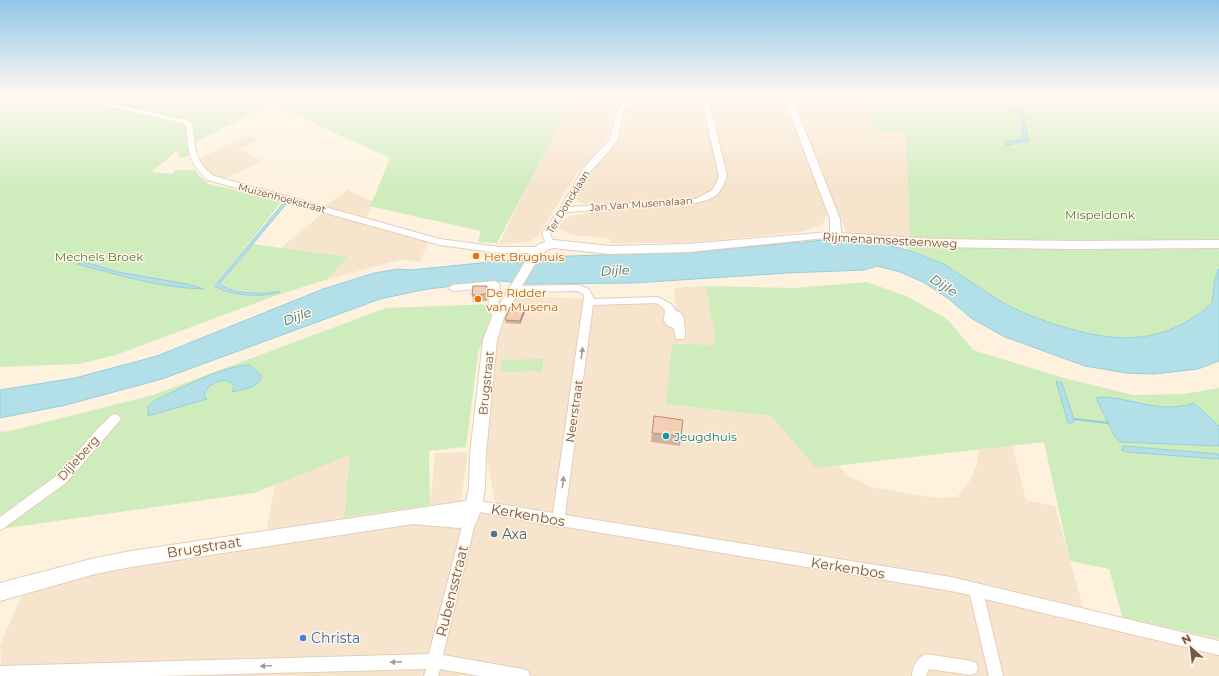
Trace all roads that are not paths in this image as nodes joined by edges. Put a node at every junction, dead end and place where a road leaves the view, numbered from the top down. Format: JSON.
{"nodes":[{"id":1,"x":190,"y":127,"type":"edge"},
{"id":2,"x":618,"y":127,"type":"edge"},
{"id":3,"x":711,"y":127,"type":"edge"},
{"id":4,"x":799,"y":127,"type":"edge"},
{"id":5,"x":564,"y":210,"type":"junction"},
{"id":6,"x":836,"y":236,"type":"junction"},
{"id":7,"x":1219,"y":244,"type":"edge"},
{"id":8,"x":550,"y":245,"type":"junction"},
{"id":9,"x":537,"y":252,"type":"junction"},
{"id":10,"x":453,"y":288,"type":"dead end"},
{"id":11,"x":515,"y":288,"type":"junction"},
{"id":12,"x":589,"y":302,"type":"junction"},
{"id":13,"x":498,"y":317,"type":"junction"},
{"id":14,"x":680,"y":336,"type":"dead end"},
{"id":15,"x":115,"y":419,"type":"dead end"},
{"id":16,"x":472,"y":512,"type":"junction"},
{"id":17,"x":558,"y":521,"type":"junction"},
{"id":18,"x":0,"y":524,"type":"edge"},
{"id":19,"x":976,"y":590,"type":"junction"},
{"id":20,"x":0,"y":592,"type":"edge"},
{"id":21,"x":1219,"y":648,"type":"edge"},
{"id":22,"x":435,"y":661,"type":"junction"},
{"id":23,"x":971,"y":668,"type":"dead end"},
{"id":24,"x":0,"y":673,"type":"edge"},
{"id":25,"x":431,"y":676,"type":"edge"},
{"id":26,"x":523,"y":676,"type":"edge"},
{"id":27,"x":919,"y":676,"type":"edge"},
{"id":28,"x":996,"y":676,"type":"edge"}],
"edges":[{"from":1,"to":9,"type":"street","name":"Muizenhoekstraat"},
{"from":2,"to":5,"type":"street","name":"Ter Doncklaan"},
{"from":3,"to":5,"type":"street","name":"Jan Van Musenalaan"},
{"from":4,"to":6,"type":"street"},
{"from":5,"to":8,"type":"street","name":"Ter Doncklaan"},
{"from":6,"to":7,"type":"street","name":"Rijmenamsesteenweg"},
{"from":6,"to":8,"type":"street","name":"Rijmenamsesteenweg"},
{"from":8,"to":9,"type":"street","name":"Rijmenamsesteenweg"},
{"from":9,"to":11,"type":"street","name":"Brugstraat"},
{"from":10,"to":13,"type":"street"},
{"from":11,"to":12,"type":"street"},
{"from":11,"to":13,"type":"street","name":"Brugstraat"},
{"from":12,"to":14,"type":"street"},
{"from":17,"to":12,"type":"street","name":"Neerstraat","one_way":true},
{"from":13,"to":16,"type":"street","name":"Brugstraat"},
{"from":15,"to":18,"type":"street","name":"Dijleberg"},
{"from":16,"to":17,"type":"street","name":"Kerkenbos"},
{"from":16,"to":20,"type":"street","name":"Brugstraat"},
{"from":16,"to":22,"type":"street","name":"Rubensstraat"},
{"from":17,"to":19,"type":"street","name":"Kerkenbos"},
{"from":19,"to":21,"type":"street","name":"Kerkenbos"},
{"from":19,"to":28,"type":"street"},
{"from":22,"to":24,"type":"street","one_way":true},
{"from":22,"to":25,"type":"street","name":"Rubensstraat"},
{"from":22,"to":26,"type":"street"},
{"from":23,"to":27,"type":"street"}]}
